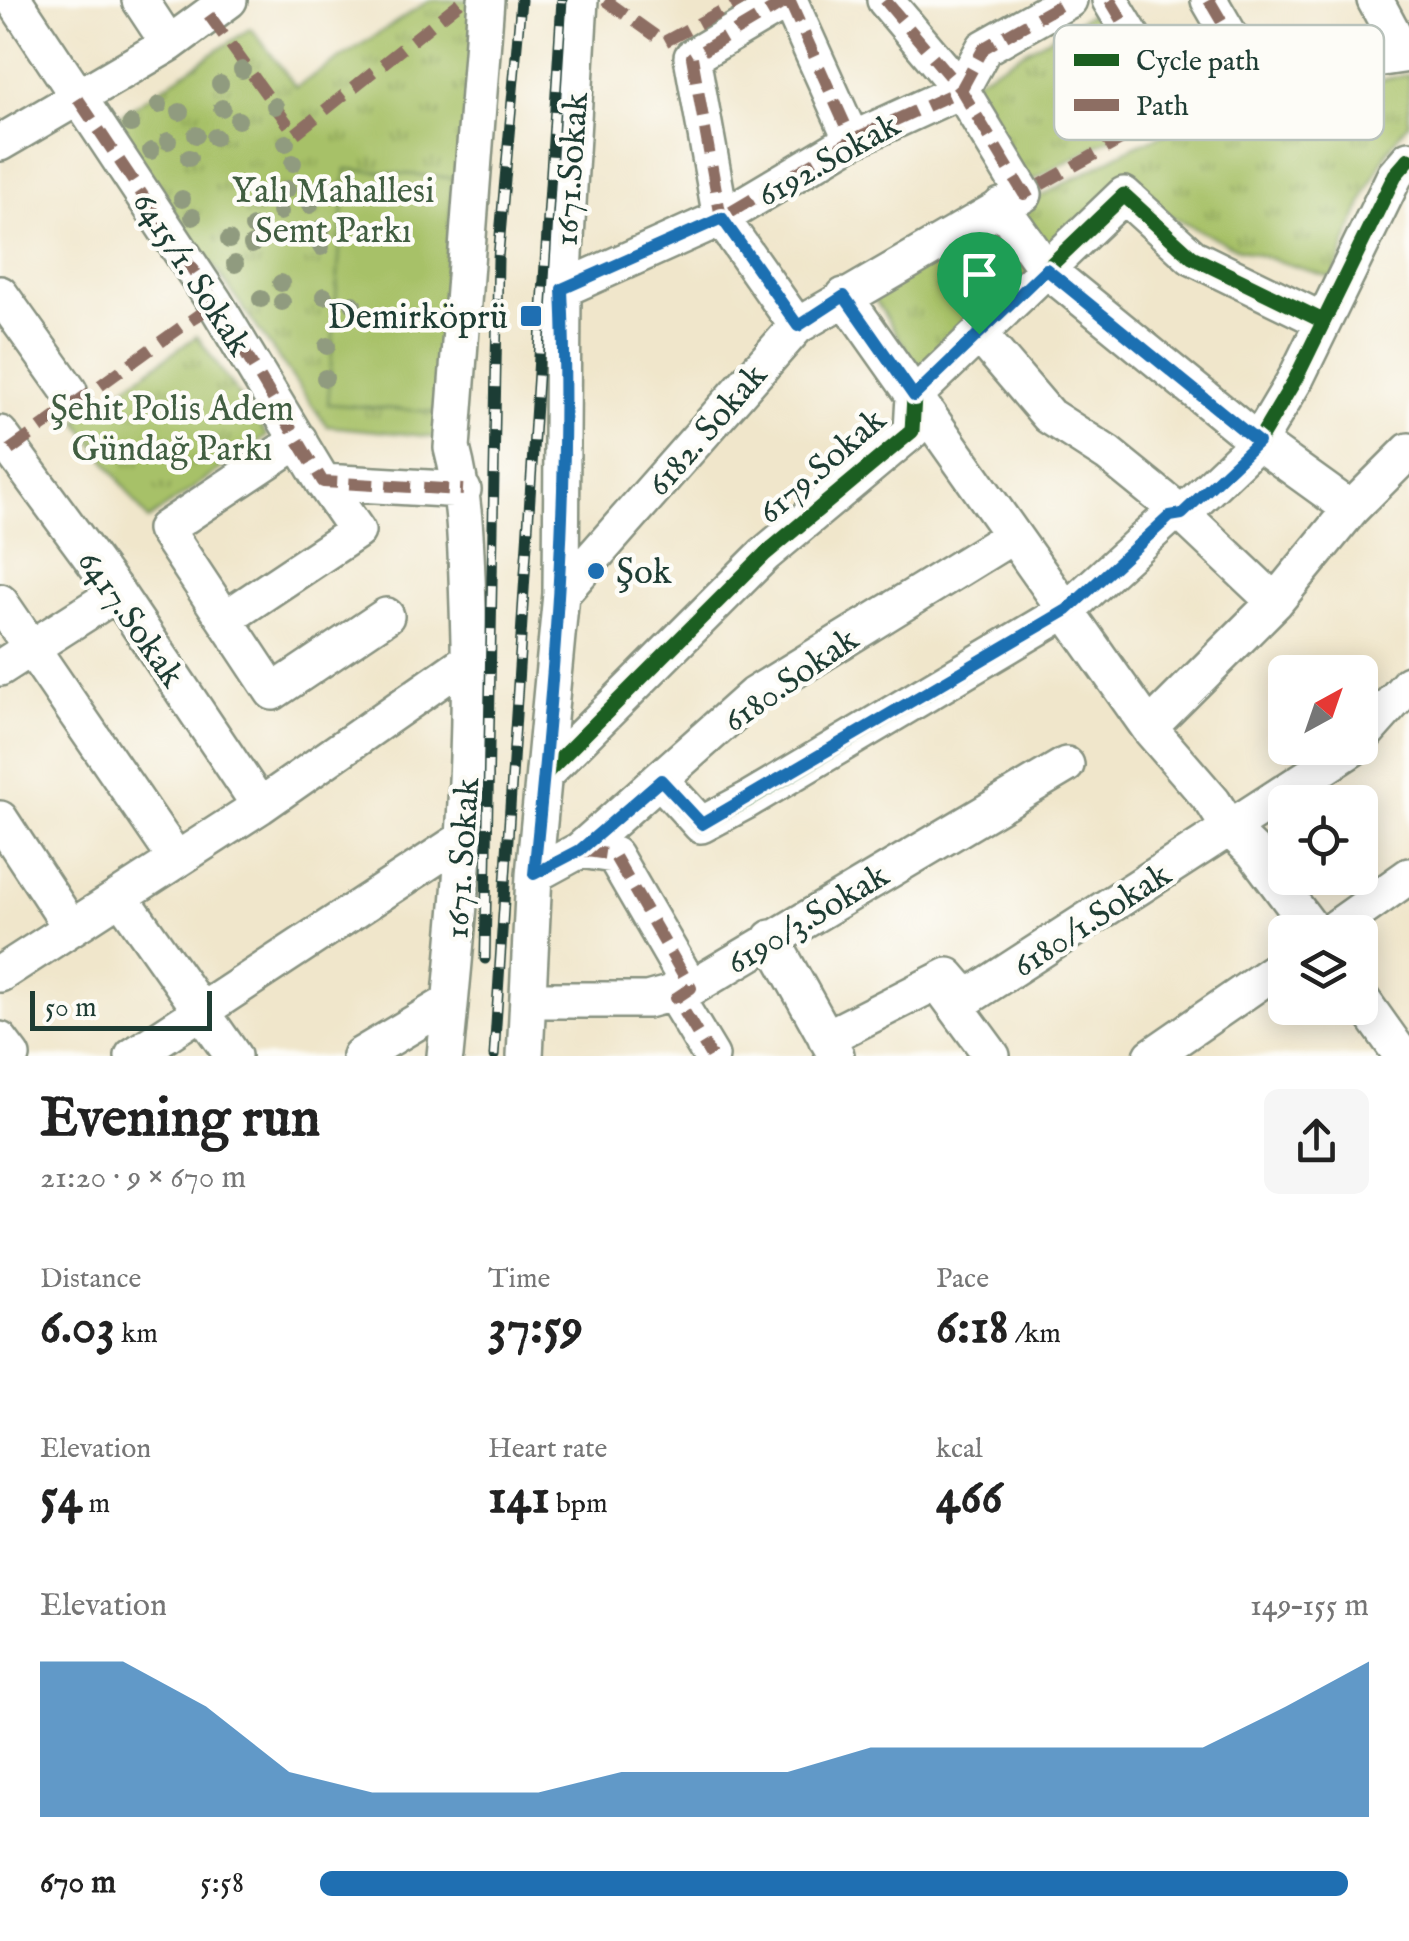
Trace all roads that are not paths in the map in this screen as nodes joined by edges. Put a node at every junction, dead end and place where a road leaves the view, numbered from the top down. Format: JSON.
{"nodes":[{"id":1,"x":14,"y":0,"type":"edge"},
{"id":2,"x":140,"y":0,"type":"edge"},
{"id":3,"x":229,"y":0,"type":"edge"},
{"id":4,"x":486,"y":0,"type":"edge"},
{"id":5,"x":580,"y":0,"type":"edge"},
{"id":6,"x":788,"y":0,"type":"edge"},
{"id":7,"x":885,"y":0,"type":"edge"},
{"id":8,"x":1069,"y":0,"type":"edge"},
{"id":9,"x":1110,"y":0,"type":"edge"},
{"id":10,"x":1209,"y":0,"type":"edge"},
{"id":11,"x":1375,"y":0,"type":"edge"},
{"id":12,"x":1125,"y":25,"type":"edge"},
{"id":13,"x":1224,"y":25,"type":"edge"},
{"id":14,"x":169,"y":44,"type":"junction"},
{"id":15,"x":1406,"y":54,"type":"edge"},
{"id":16,"x":961,"y":90,"type":"junction"},
{"id":17,"x":78,"y":99,"type":"junction"},
{"id":18,"x":852,"y":140,"type":"junction"},
{"id":19,"x":0,"y":143,"type":"edge"},
{"id":20,"x":1404,"y":175,"type":"edge"},
{"id":21,"x":1013,"y":200,"type":"junction"},
{"id":22,"x":722,"y":218,"type":"junction"},
{"id":23,"x":1046,"y":269,"type":"junction"},
{"id":24,"x":562,"y":289,"type":"junction"},
{"id":25,"x":0,"y":294,"type":"edge"},
{"id":26,"x":844,"y":296,"type":"junction"},
{"id":27,"x":1323,"y":321,"type":"junction"},
{"id":28,"x":798,"y":326,"type":"junction"},
{"id":29,"x":979,"y":334,"type":"junction"},
{"id":30,"x":69,"y":391,"type":"dead end"},
{"id":31,"x":914,"y":396,"type":"junction"},
{"id":32,"x":0,"y":434,"type":"edge"},
{"id":33,"x":299,"y":440,"type":"junction"},
{"id":34,"x":1258,"y":442,"type":"junction"},
{"id":35,"x":1409,"y":451,"type":"edge"},
{"id":36,"x":324,"y":482,"type":"junction"},
{"id":37,"x":464,"y":490,"type":"junction"},
{"id":38,"x":1351,"y":509,"type":"junction"},
{"id":39,"x":1182,"y":514,"type":"junction"},
{"id":40,"x":1012,"y":536,"type":"junction"},
{"id":41,"x":117,"y":592,"type":"junction"},
{"id":42,"x":560,"y":594,"type":"junction"},
{"id":43,"x":0,"y":602,"type":"edge"},
{"id":44,"x":1275,"y":602,"type":"junction"},
{"id":45,"x":1067,"y":610,"type":"junction"},
{"id":46,"x":386,"y":616,"type":"dead end"},
{"id":47,"x":225,"y":619,"type":"junction"},
{"id":48,"x":30,"y":648,"type":"junction"},
{"id":49,"x":470,"y":659,"type":"junction"},
{"id":50,"x":0,"y":668,"type":"edge"},
{"id":51,"x":1409,"y":684,"type":"edge"},
{"id":52,"x":1378,"y":719,"type":"edge"},
{"id":53,"x":1149,"y":728,"type":"junction"},
{"id":54,"x":1066,"y":765,"type":"dead end"},
{"id":55,"x":1324,"y":765,"type":"edge"},
{"id":56,"x":544,"y":775,"type":"junction"},
{"id":57,"x":661,"y":780,"type":"junction"},
{"id":58,"x":260,"y":806,"type":"junction"},
{"id":59,"x":0,"y":818,"type":"edge"},
{"id":60,"x":1230,"y":829,"type":"junction"},
{"id":61,"x":466,"y":837,"type":"junction"},
{"id":62,"x":580,"y":850,"type":"junction"},
{"id":63,"x":176,"y":859,"type":"junction"},
{"id":64,"x":534,"y":874,"type":"junction"},
{"id":65,"x":1409,"y":876,"type":"edge"},
{"id":66,"x":121,"y":897,"type":"junction"},
{"id":67,"x":1301,"y":915,"type":"edge"},
{"id":68,"x":1354,"y":915,"type":"edge"},
{"id":69,"x":70,"y":926,"type":"junction"},
{"id":70,"x":771,"y":938,"type":"junction"},
{"id":71,"x":0,"y":974,"type":"edge"},
{"id":72,"x":1268,"y":976,"type":"edge"},
{"id":73,"x":937,"y":981,"type":"junction"},
{"id":74,"x":691,"y":988,"type":"junction"},
{"id":75,"x":528,"y":1000,"type":"junction"},
{"id":76,"x":450,"y":1002,"type":"junction"},
{"id":77,"x":202,"y":1010,"type":"junction"},
{"id":78,"x":1378,"y":1022,"type":"edge"},
{"id":79,"x":0,"y":1040,"type":"edge"},
{"id":80,"x":831,"y":1047,"type":"edge"},
{"id":81,"x":1156,"y":1055,"type":"edge"},
{"id":82,"x":12,"y":1056,"type":"edge"},
{"id":83,"x":133,"y":1056,"type":"edge"},
{"id":84,"x":234,"y":1056,"type":"edge"},
{"id":85,"x":360,"y":1056,"type":"edge"},
{"id":86,"x":445,"y":1056,"type":"edge"},
{"id":87,"x":525,"y":1056,"type":"edge"},
{"id":88,"x":710,"y":1056,"type":"edge"},
{"id":89,"x":992,"y":1056,"type":"edge"},
{"id":90,"x":1402,"y":1056,"type":"edge"}],
"edges":[{"from":1,"to":17,"type":"street","name":"6415/1. Sokak"},
{"from":2,"to":14,"type":"street"},
{"from":3,"to":14,"type":"street"},
{"from":4,"to":37,"type":"street"},
{"from":5,"to":24,"type":"street","name":"1671.Sokak"},
{"from":6,"to":18,"type":"street"},
{"from":6,"to":22,"type":"street"},
{"from":7,"to":16,"type":"street"},
{"from":8,"to":16,"type":"street"},
{"from":9,"to":12,"type":"street"},
{"from":10,"to":13,"type":"street"},
{"from":11,"to":15,"type":"street"},
{"from":14,"to":17,"type":"street"},
{"from":16,"to":18,"type":"street","name":"6192.Sokak"},
{"from":16,"to":21,"type":"street"},
{"from":17,"to":19,"type":"street"},
{"from":17,"to":33,"type":"street","name":"6415/1. Sokak"},
{"from":18,"to":22,"type":"street","name":"6192.Sokak"},
{"from":20,"to":27,"type":"street"},
{"from":21,"to":23,"type":"street"},
{"from":21,"to":26,"type":"street","name":"6182. Sokak"},
{"from":22,"to":24,"type":"street","name":"6192.Sokak"},
{"from":22,"to":28,"type":"street"},
{"from":23,"to":27,"type":"street","name":"6179.Sokak"},
{"from":23,"to":29,"type":"street","name":"6179.Sokak"},
{"from":23,"to":34,"type":"street"},
{"from":24,"to":42,"type":"street","name":"1671.Sokak"},
{"from":25,"to":30,"type":"street"},
{"from":26,"to":28,"type":"street","name":"6182. Sokak"},
{"from":26,"to":31,"type":"street"},
{"from":27,"to":34,"type":"street"},
{"from":28,"to":42,"type":"street","name":"6182. Sokak"},
{"from":29,"to":31,"type":"street","name":"6179.Sokak"},
{"from":29,"to":39,"type":"street"},
{"from":31,"to":40,"type":"street"},
{"from":31,"to":56,"type":"street","name":"6179.Sokak"},
{"from":32,"to":41,"type":"street","name":"6417.Sokak"},
{"from":33,"to":36,"type":"street","name":"6415/1. Sokak"},
{"from":33,"to":47,"type":"street"},
{"from":34,"to":38,"type":"street"},
{"from":34,"to":39,"type":"street"},
{"from":35,"to":38,"type":"street"},
{"from":36,"to":37,"type":"street"},
{"from":36,"to":47,"type":"street","name":"6415/1. Sokak"},
{"from":37,"to":49,"type":"street"},
{"from":38,"to":44,"type":"street"},
{"from":39,"to":44,"type":"street"},
{"from":39,"to":45,"type":"street"},
{"from":40,"to":45,"type":"street"},
{"from":40,"to":57,"type":"street","name":"6180.Sokak"},
{"from":41,"to":48,"type":"street"},
{"from":41,"to":58,"type":"street","name":"6417.Sokak"},
{"from":42,"to":56,"type":"street","name":"1671.Sokak"},
{"from":43,"to":48,"type":"street"},
{"from":44,"to":53,"type":"street"},
{"from":45,"to":53,"type":"street"},
{"from":45,"to":57,"type":"street"},
{"from":46,"to":47,"type":"street"},
{"from":48,"to":50,"type":"street"},
{"from":48,"to":63,"type":"street"},
{"from":49,"to":58,"type":"street"},
{"from":49,"to":61,"type":"street","name":"1671. Sokak"},
{"from":51,"to":52,"type":"street"},
{"from":53,"to":60,"type":"street"},
{"from":54,"to":70,"type":"street","name":"6190/3.Sokak"},
{"from":55,"to":60,"type":"street","name":"6180/1.Sokak"},
{"from":56,"to":64,"type":"street","name":"1671.Sokak"},
{"from":57,"to":62,"type":"street","name":"6180.Sokak"},
{"from":58,"to":63,"type":"street"},
{"from":59,"to":69,"type":"street"},
{"from":60,"to":67,"type":"street"},
{"from":60,"to":73,"type":"street","name":"6180/1.Sokak"},
{"from":61,"to":76,"type":"street","name":"1671. Sokak"},
{"from":61,"to":77,"type":"street"},
{"from":62,"to":64,"type":"street","name":"6180.Sokak"},
{"from":62,"to":74,"type":"street"},
{"from":63,"to":66,"type":"street"},
{"from":64,"to":75,"type":"street","name":"1671.Sokak"},
{"from":65,"to":68,"type":"street"},
{"from":66,"to":69,"type":"street"},
{"from":66,"to":77,"type":"street"},
{"from":69,"to":71,"type":"street"},
{"from":70,"to":74,"type":"street","name":"6190/3.Sokak"},
{"from":70,"to":80,"type":"street"},
{"from":72,"to":81,"type":"street"},
{"from":73,"to":80,"type":"street"},
{"from":73,"to":89,"type":"street"},
{"from":74,"to":75,"type":"street","name":"6190/3.Sokak"},
{"from":74,"to":88,"type":"street"},
{"from":75,"to":87,"type":"street","name":"1671.Sokak"},
{"from":76,"to":85,"type":"street"},
{"from":76,"to":86,"type":"street","name":"1671. Sokak"},
{"from":77,"to":83,"type":"street"},
{"from":77,"to":84,"type":"street"},
{"from":78,"to":90,"type":"street"},
{"from":79,"to":82,"type":"street"}]}
